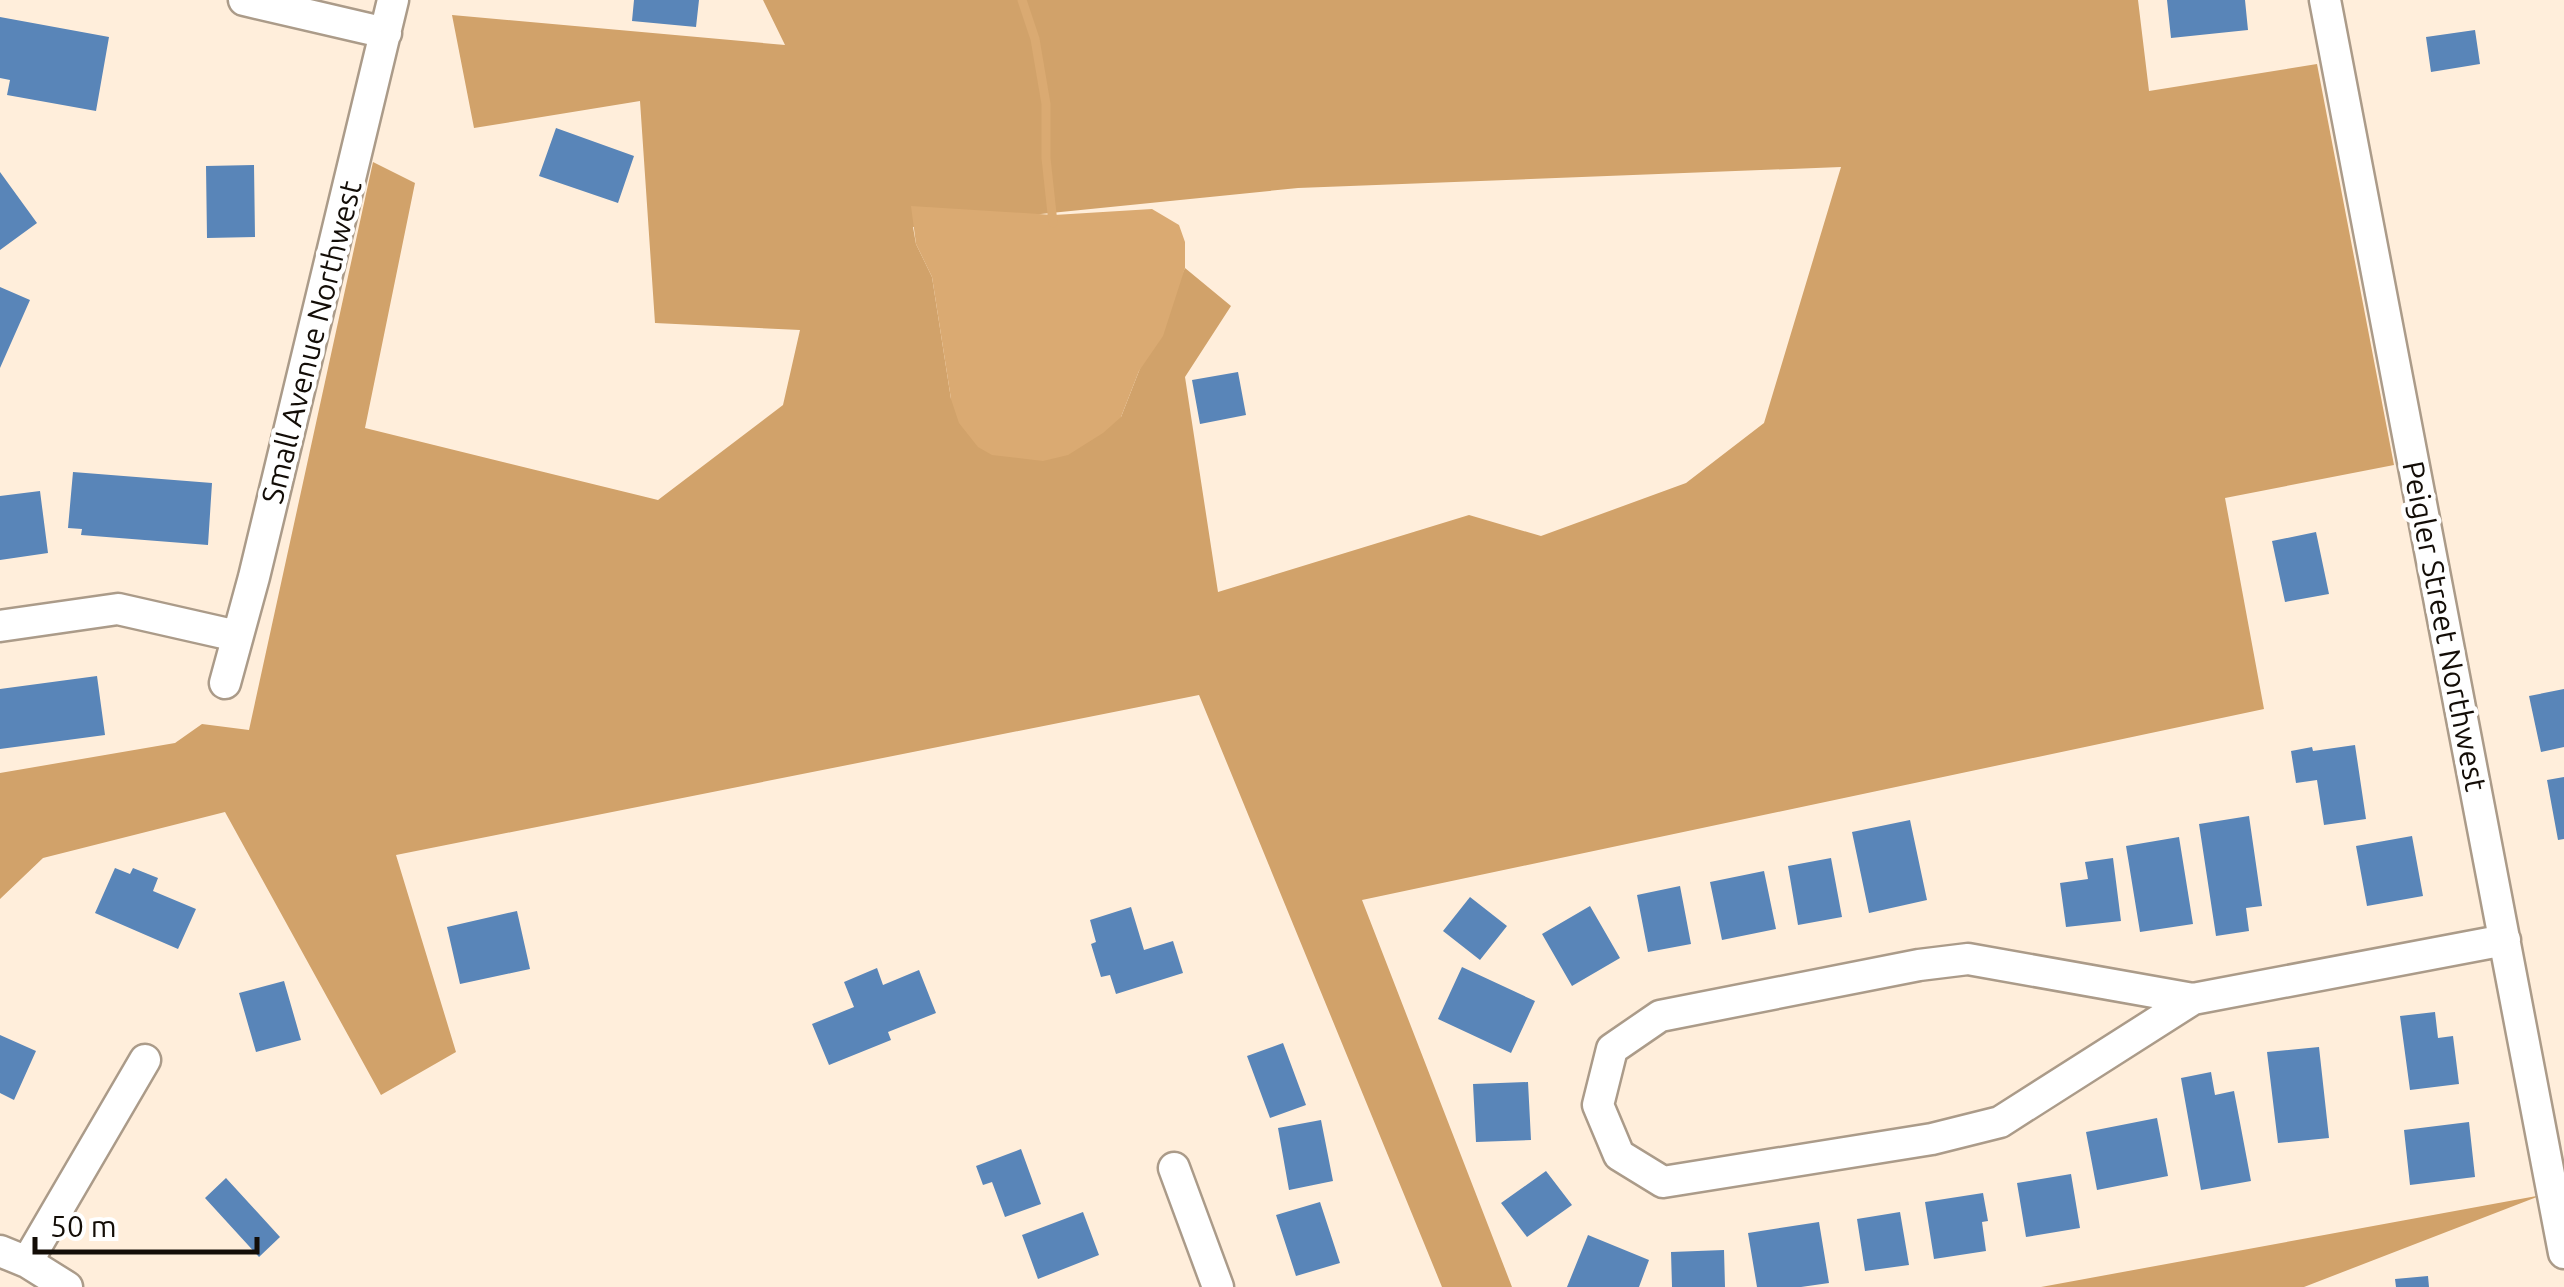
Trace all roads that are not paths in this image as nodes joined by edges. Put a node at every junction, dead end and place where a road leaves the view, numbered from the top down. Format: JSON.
{"nodes":[{"id":1,"x":244,"y":0,"type":"edge"},
{"id":2,"x":394,"y":0,"type":"edge"},
{"id":3,"x":2325,"y":0,"type":"edge"},
{"id":4,"x":386,"y":33,"type":"junction"},
{"id":5,"x":0,"y":626,"type":"edge"},
{"id":6,"x":237,"y":636,"type":"junction"},
{"id":7,"x":225,"y":684,"type":"dead end"},
{"id":8,"x":2505,"y":940,"type":"junction"},
{"id":9,"x":2193,"y":999,"type":"junction"},
{"id":10,"x":146,"y":1060,"type":"dead end"},
{"id":11,"x":1174,"y":1168,"type":"dead end"},
{"id":12,"x":2564,"y":1253,"type":"edge"},
{"id":13,"x":13,"y":1256,"type":"edge"},
{"id":14,"x":67,"y":1287,"type":"edge"},
{"id":15,"x":1218,"y":1287,"type":"edge"}],
"edges":[{"from":1,"to":4,"type":"street"},
{"from":2,"to":4,"type":"street","name":"Small Avenue Northwest"},
{"from":3,"to":8,"type":"street","name":"Peigler Street Northwest"},
{"from":4,"to":6,"type":"street","name":"Small Avenue Northwest"},
{"from":5,"to":6,"type":"street"},
{"from":6,"to":7,"type":"street","name":"Small Avenue Northwest"},
{"from":8,"to":9,"type":"street"},
{"from":8,"to":12,"type":"street","name":"Peigler Street Northwest"},
{"from":9,"to":9,"type":"street"},
{"from":10,"to":13,"type":"street"},
{"from":11,"to":15,"type":"street"},
{"from":13,"to":14,"type":"street"}]}
